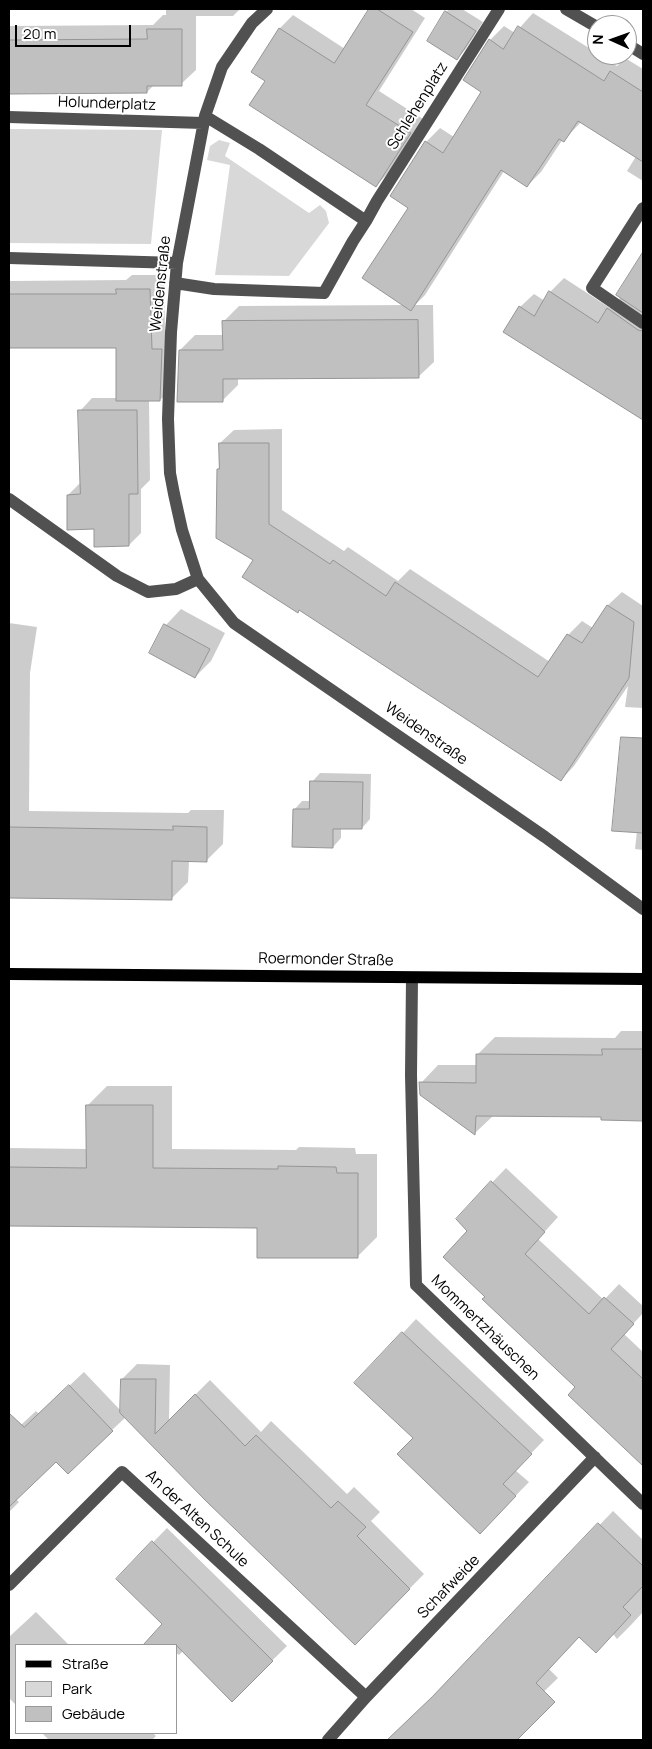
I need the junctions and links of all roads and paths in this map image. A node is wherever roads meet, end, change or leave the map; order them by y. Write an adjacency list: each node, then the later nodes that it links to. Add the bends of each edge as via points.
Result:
1 (267, 9): 6 (street, Weidenstraße, via 252,23 222,67)
2 (499, 9): 8 (street, Schlehenplatz)
3 (566, 9): 4 (street)
4 (587, 21)
5 (9, 117): 6 (street, Holunderplatz)
6 (204, 120): 8 (street, via 259,149); 10 (street, Weidenstraße)
7 (643, 208): 12 (street, via 592,288)
8 (366, 221): 11 (street, Schlehenplatz, via 324,293 214,289)
9 (9, 258): 10 (street)
10 (177, 263): 11 (street, Weidenstraße)
11 (175, 283): 14 (street, Weidenstraße, via 169,410 170,473 182,530)
12 (643, 323)
13 (9, 499): 14 (street, via 117,576 148,592 176,589)
14 (198, 579): 15 (street, Weidenstraße, via 234,623 473,787)
15 (643, 909)
16 (9, 974): 17 (main road, Roermonder Straße)
17 (412, 978): 18 (main road, Roermonder Straße); 19 (street, Mommertzhäuschen, via 416,1285)
18 (643, 979)
19 (596, 1457): 20 (street, Mommertzhäuschen); 22 (street, Schafweide)
20 (643, 1504)
21 (9, 1584): 22 (street, An der Alten Schule, via 122,1472)
22 (366, 1697): 23 (street, Schafweide)
23 (328, 1740)

